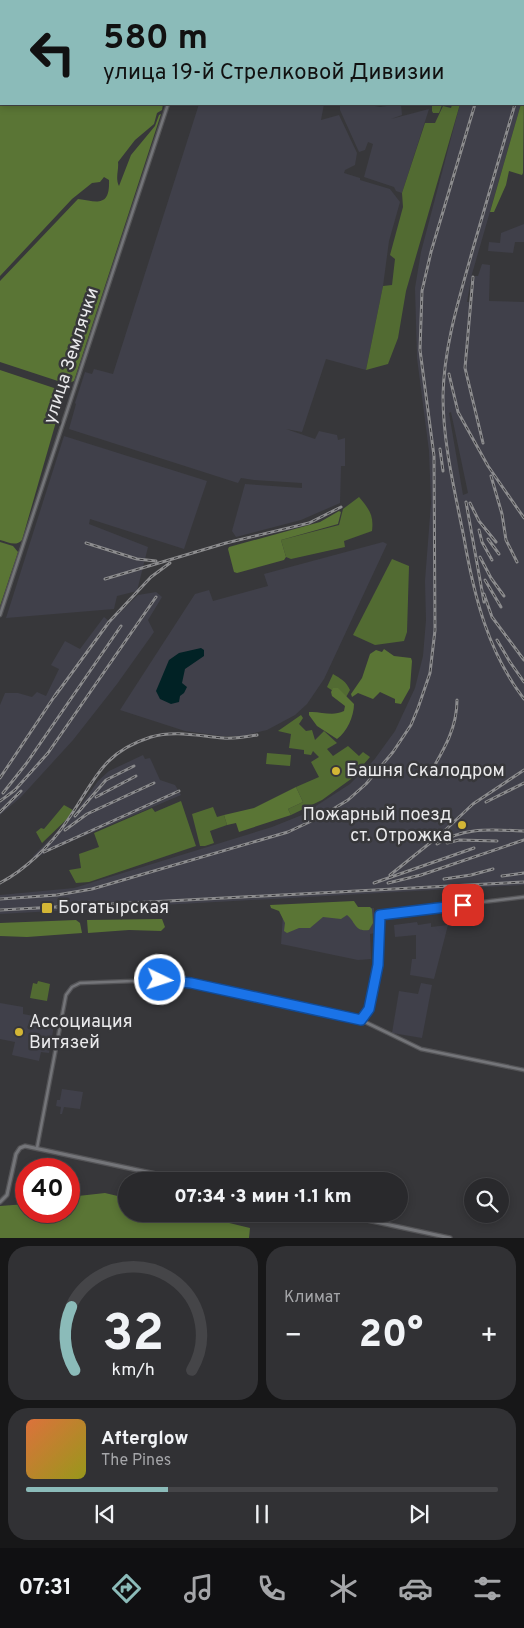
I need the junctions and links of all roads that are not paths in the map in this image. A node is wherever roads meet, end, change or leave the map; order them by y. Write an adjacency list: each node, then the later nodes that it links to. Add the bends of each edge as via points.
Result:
1 (168, 105): 2 (street, улица Землячки)
2 (0, 615)
3 (524, 898): 4 (street, via 380,915 378,965 369,1009)
4 (361, 1020): 5 (street, via 421,1049); 6 (street, via 171,980 80,983 66,993)
5 (524, 1070)
6 (37, 1148): 7 (main road); 8 (main road, via 21,1148 15,1157 7,1195)
7 (148, 1172)
8 (0, 1202)
9 (376, 1222): 10 (main road)
10 (450, 1238)

